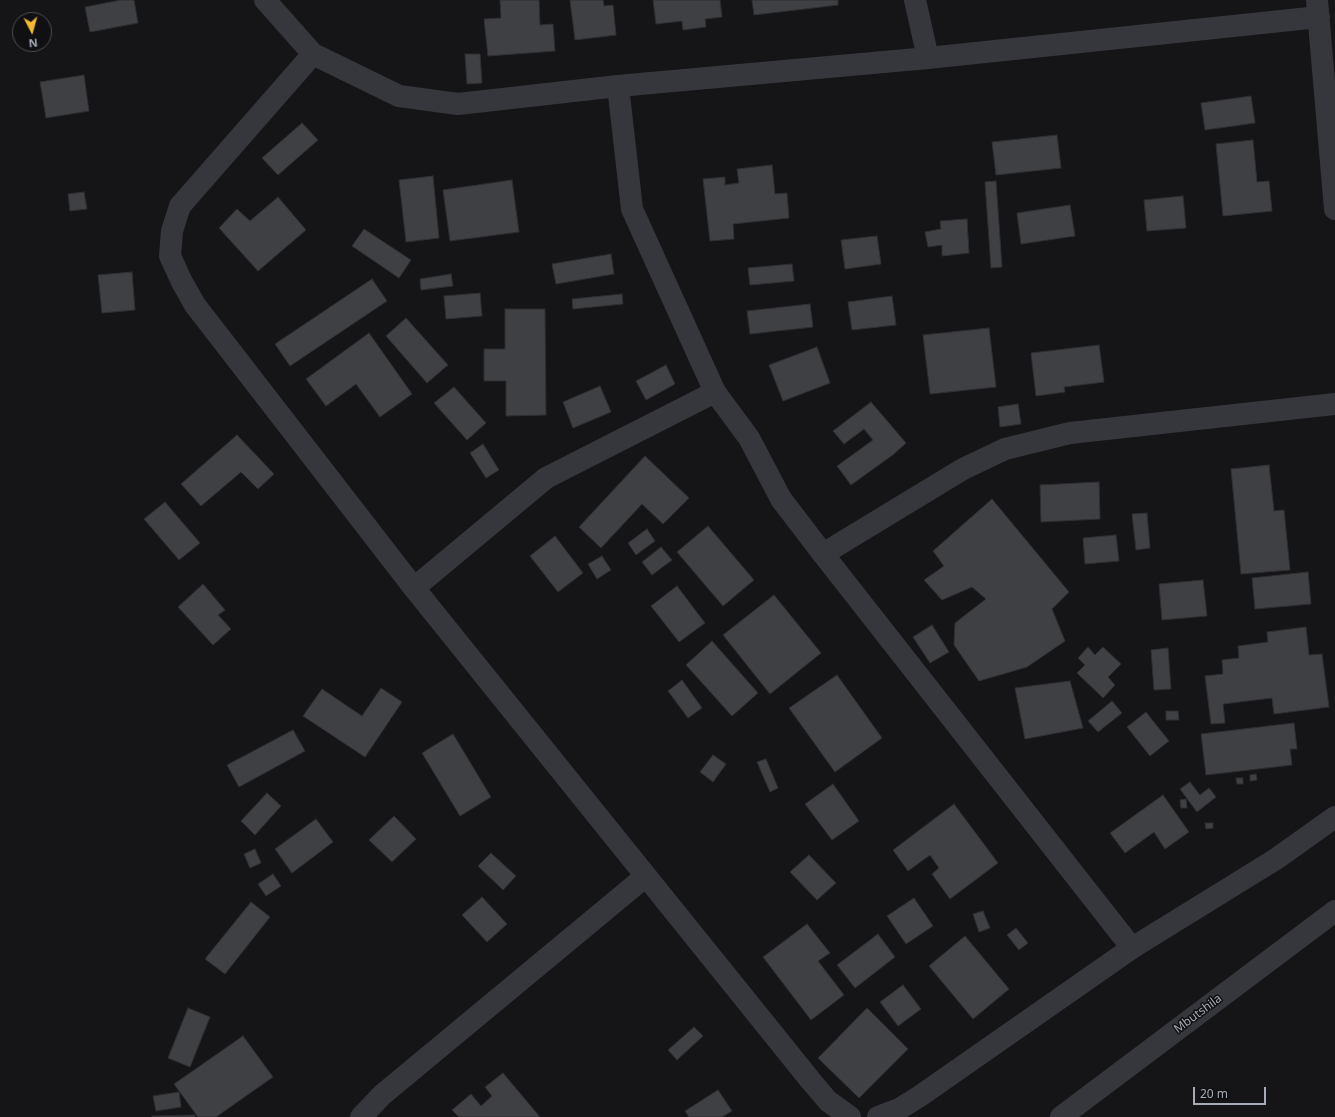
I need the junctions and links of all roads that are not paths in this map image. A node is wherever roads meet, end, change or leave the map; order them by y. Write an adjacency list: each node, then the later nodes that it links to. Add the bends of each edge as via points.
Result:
1 (265, 0): 4 (street)
2 (915, 0): 5 (street)
3 (1318, 8): 5 (street); 7 (street)
4 (313, 54): 6 (street, via 399,96 458,104); 11 (street, via 180,206 172,231 170,256 195,306)
5 (928, 58): 6 (street)
6 (618, 86): 8 (street, via 632,209)
7 (1335, 208)
8 (715, 392): 10 (street, via 749,438 781,499); 11 (street, via 546,478)
9 (1335, 404): 10 (street, via 1070,433 1005,449 963,469)
10 (823, 554): 15 (street)
11 (414, 588): 13 (street)
12 (1335, 817): 15 (street, via 1276,859)
13 (646, 876): 16 (street, via 382,1095); 17 (street, via 810,1081 828,1101)
14 (1335, 911): 19 (street, Mbutshila)
15 (1132, 948): 18 (street, via 920,1096 899,1109)
16 (361, 1117)
17 (850, 1117)
18 (878, 1117)
19 (1061, 1117)

